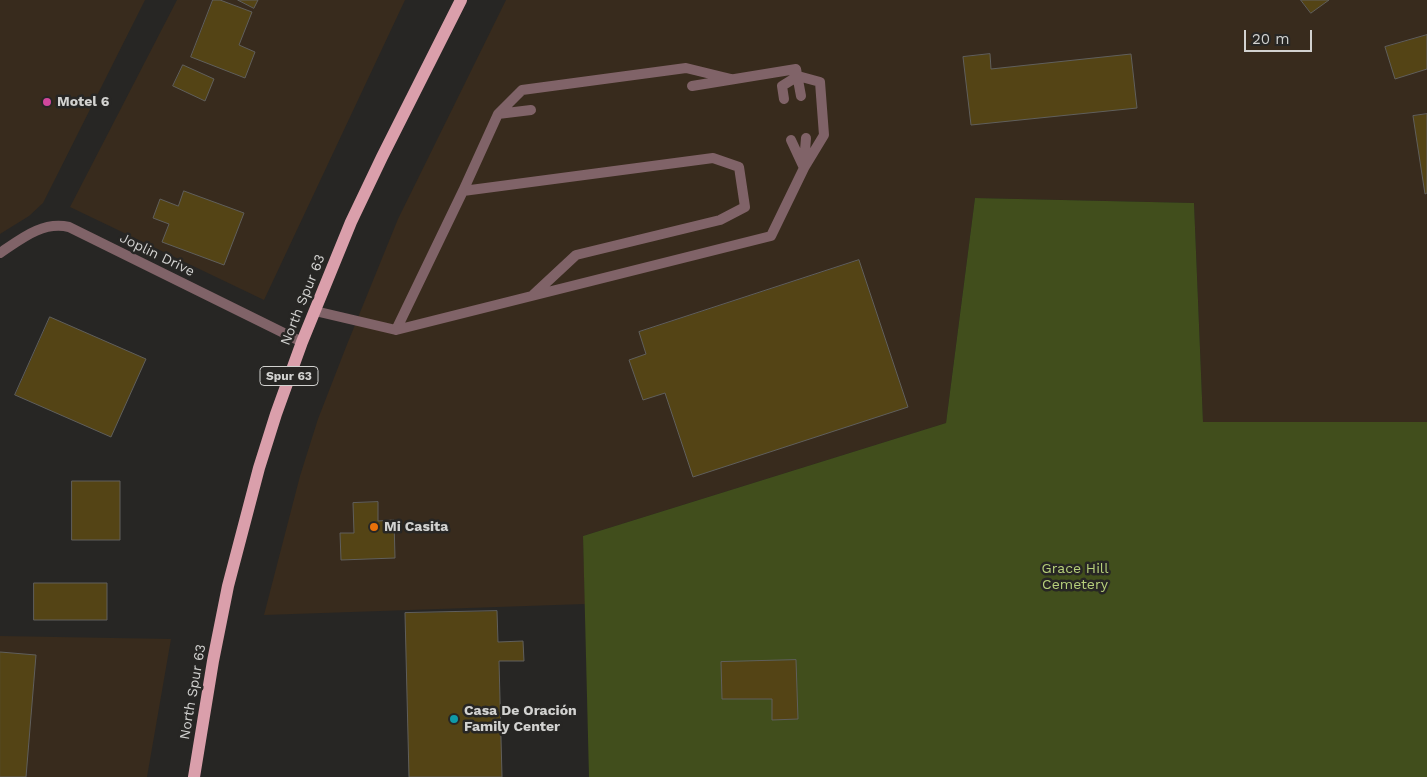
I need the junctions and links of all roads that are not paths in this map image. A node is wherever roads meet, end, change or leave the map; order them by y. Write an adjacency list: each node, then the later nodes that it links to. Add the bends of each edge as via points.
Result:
1 (460, 0): 15 (main road, North Spur 63 / Spur 63, via 366,189)
2 (798, 76): 3 (street, via 796,69); 5 (street); 6 (street, via 782,86); 11 (street, via 820,82 824,135)
3 (731, 79): 4 (street); 8 (street, via 686,68 522,90)
4 (692, 86)
5 (801, 96)
6 (784, 99)
7 (531, 110): 8 (street)
8 (498, 114): 12 (street)
9 (806, 138): 11 (street)
10 (790, 140): 11 (street)
11 (804, 168): 14 (street, via 772,236)
12 (463, 191): 14 (street, via 713,158 739,167 745,207 720,220 576,255); 16 (street)
13 (0, 253): 17 (street, Joplin Drive, via 34,230 69,227)
14 (532, 296): 16 (street)
15 (316, 311): 16 (street); 17 (main road, North Spur 63 / Spur 63)
16 (396, 330)
17 (302, 342): 18 (main road, North Spur 63 / Spur 63, via 267,442 234,560)
18 (194, 777)

